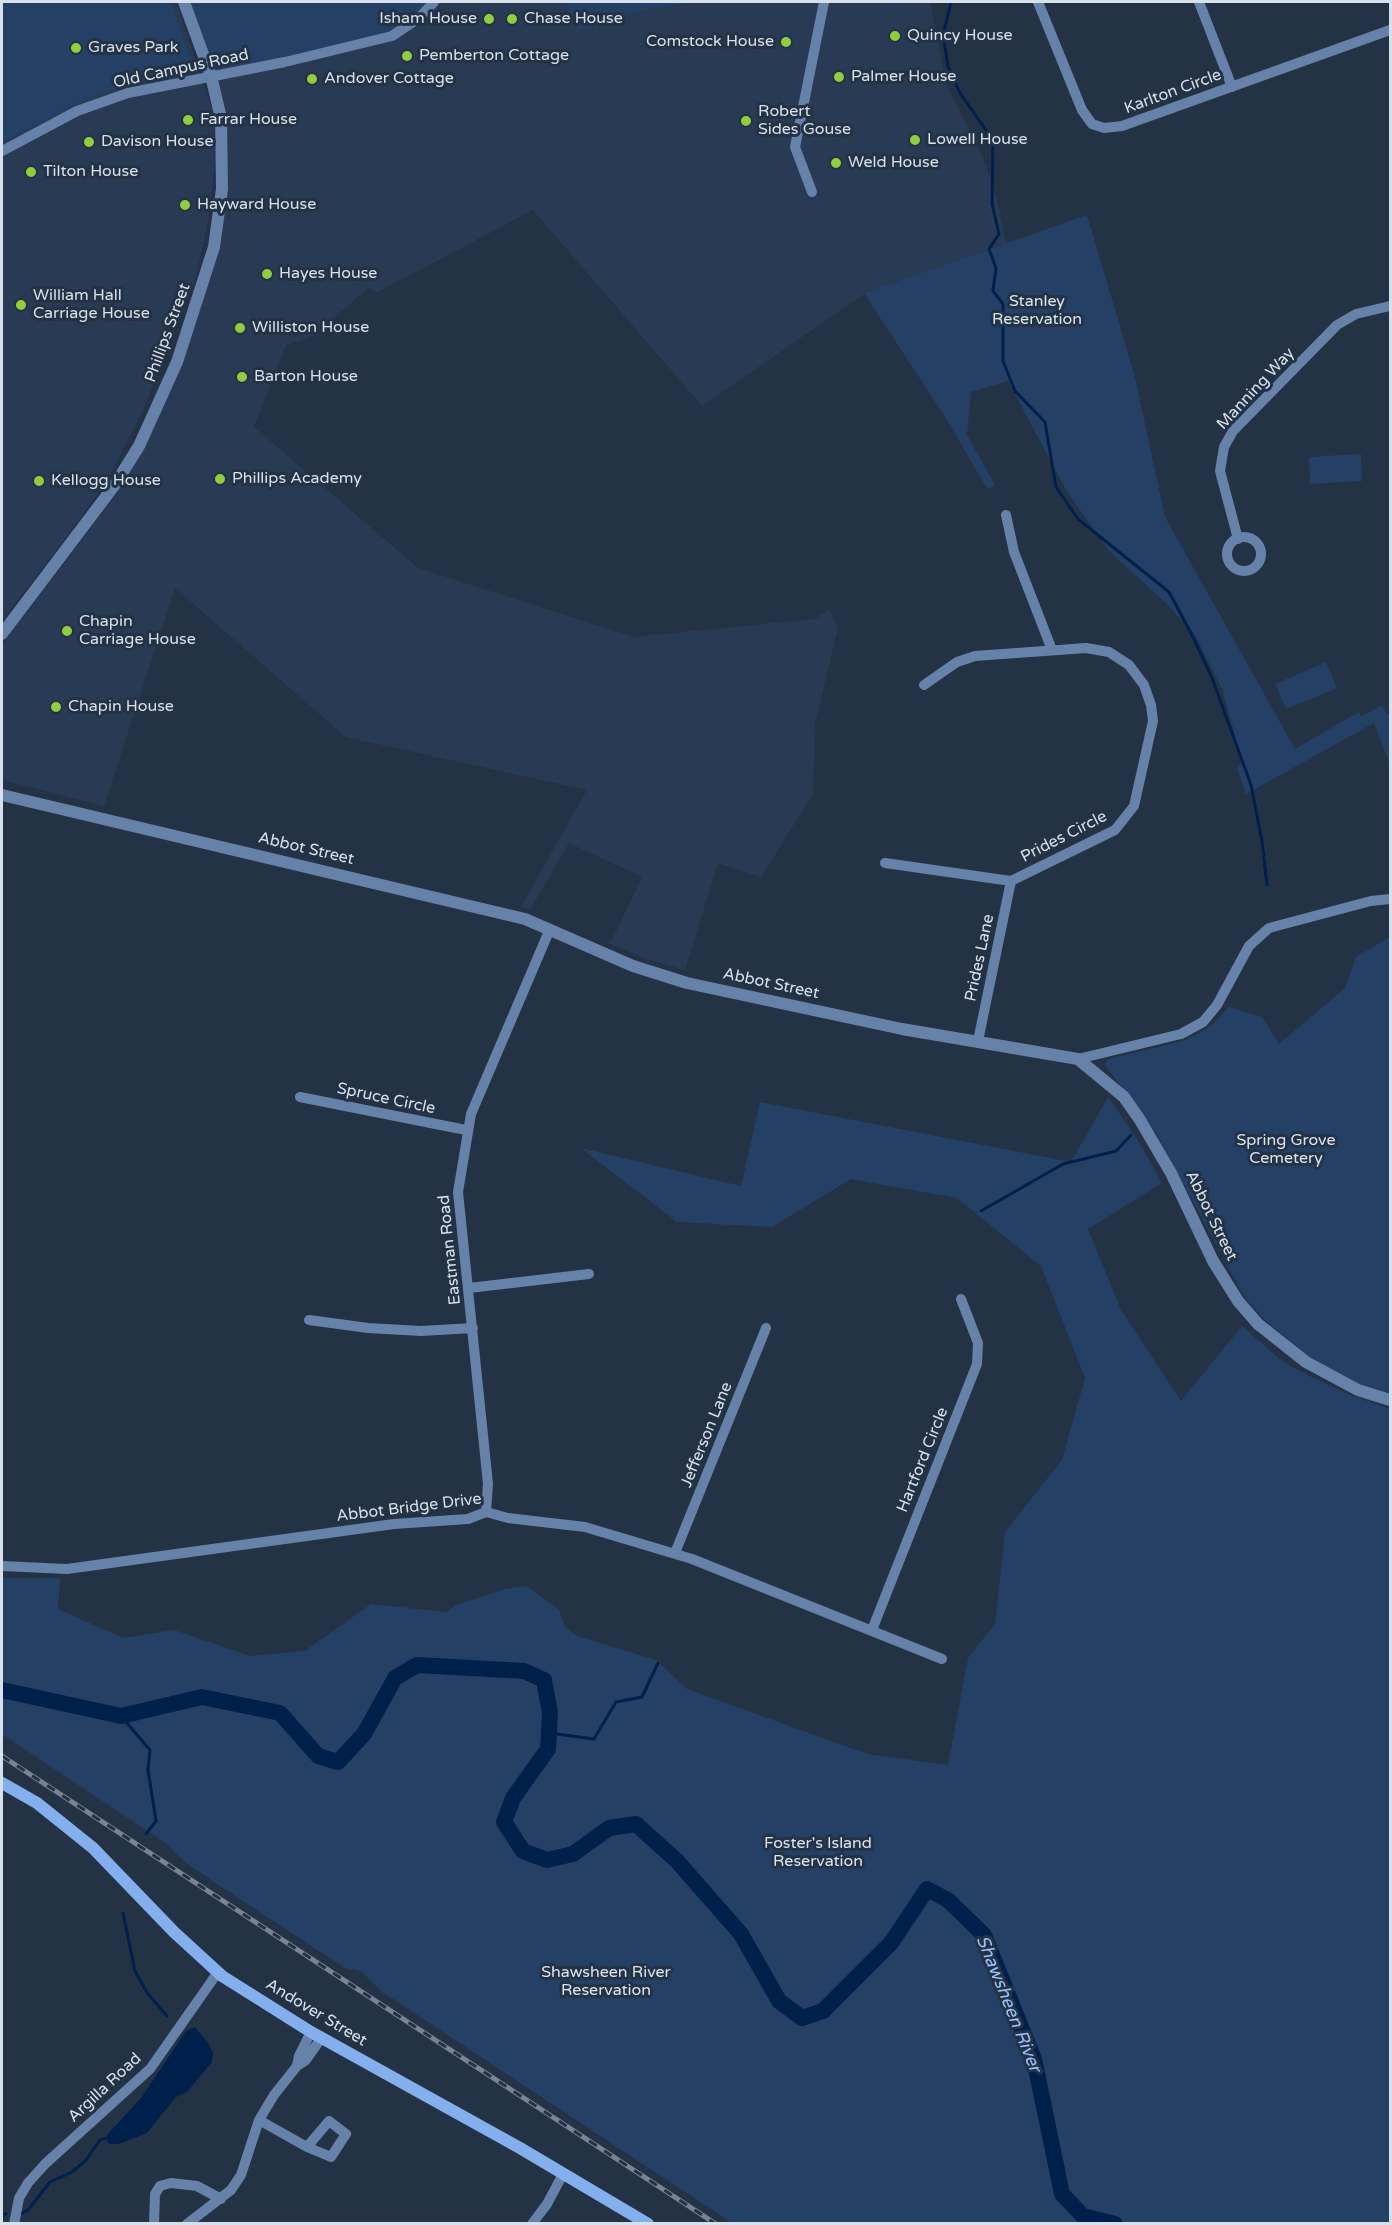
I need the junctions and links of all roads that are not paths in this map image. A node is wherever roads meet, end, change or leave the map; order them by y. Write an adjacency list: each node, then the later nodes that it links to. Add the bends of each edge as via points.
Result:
1 (184, 2): 7 (street, Phillips Street)
2 (434, 2): 7 (street, Old Campus Road, via 419,18 383,39)
3 (824, 2): 10 (street, via 795,147)
4 (1038, 2): 8 (street, Karlton Circle, via 1082,110 1098,127 1122,126)
5 (1198, 2): 8 (street)
6 (1390, 30): 8 (street, Karlton Circle)
7 (211, 76): 9 (street, Old Campus Road, via 128,93 77,111); 14 (street, Phillips Street, via 222,132 222,201 214,247 177,362 139,446 114,486)
8 (1232, 87)
9 (2, 151)
10 (812, 192)
11 (1390, 306): 13 (street, Manning Way, via 1356,314 1337,325 1233,431 1224,447 1220,471)
12 (1006, 515): 15 (street, via 1014,552)
13 (1238, 539)
14 (2, 634)
15 (1052, 650): 16 (street, Prides Circle, via 975,656); 19 (street, Prides Circle, via 1086,648 1109,652 1121,659 1144,686 1153,721 1134,806 1115,830)
16 (924, 685)
17 (2, 795): 21 (street, Abbot Street, via 436,897)
18 (885, 863): 19 (street, Prides Circle)
19 (1011, 881): 22 (street, Prides Lane)
20 (1390, 900): 23 (street, via 1371,901 1269,928 1249,946 1218,1005 1203,1022 1181,1034)
21 (550, 928): 22 (street, Abbot Street, via 615,959 687,983); 25 (street, Eastman Road)
22 (978, 1041): 23 (street, Abbot Street)
23 (1078, 1059): 32 (street, Abbot Street, via 1124,1097 1140,1120 1172,1173 1213,1261 1258,1324 1306,1362 1358,1390)
24 (300, 1096): 25 (street, Spruce Circle)
25 (466, 1130): 27 (street, Eastman Road, via 458,1191)
26 (590, 1274): 27 (street)
27 (469, 1288): 30 (street, Eastman Road)
28 (960, 1299): 36 (street, Hartford Circle, via 978,1342 977,1364)
29 (309, 1320): 30 (street, via 422,1331)
30 (473, 1328): 33 (street, Eastman Road, via 488,1484)
31 (766, 1328): 34 (street, Jefferson Lane)
32 (1390, 1400)
33 (486, 1512): 34 (street, Abbot Bridge Drive, via 585,1527); 35 (street, Abbot Bridge Drive, via 468,1519 394,1524 67,1569)
34 (675, 1553): 36 (street, Abbot Bridge Drive)
35 (2, 1566)
36 (872, 1630): 37 (street, Abbot Bridge Drive)
37 (942, 1659)
38 (2, 1783): 39 (main road, Andover Street, via 37,1803 93,1848)
39 (218, 1972): 40 (main road, Andover Street); 45 (street, Argilla Road, via 150,2069 28,2183 19,2198)
40 (316, 2034): 41 (street, via 306,2060 297,2066); 43 (main road, Andover Street)
41 (259, 2120): 42 (street); 44 (street, via 241,2175)
42 (307, 2147)
43 (563, 2174): 48 (street); 49 (main road, Andover Street)
44 (221, 2199): 46 (street, via 197,2186 160,2186 155,2194); 47 (street)
45 (14, 2223)
46 (154, 2223)
47 (187, 2223)
48 (532, 2223)
49 (648, 2223)

